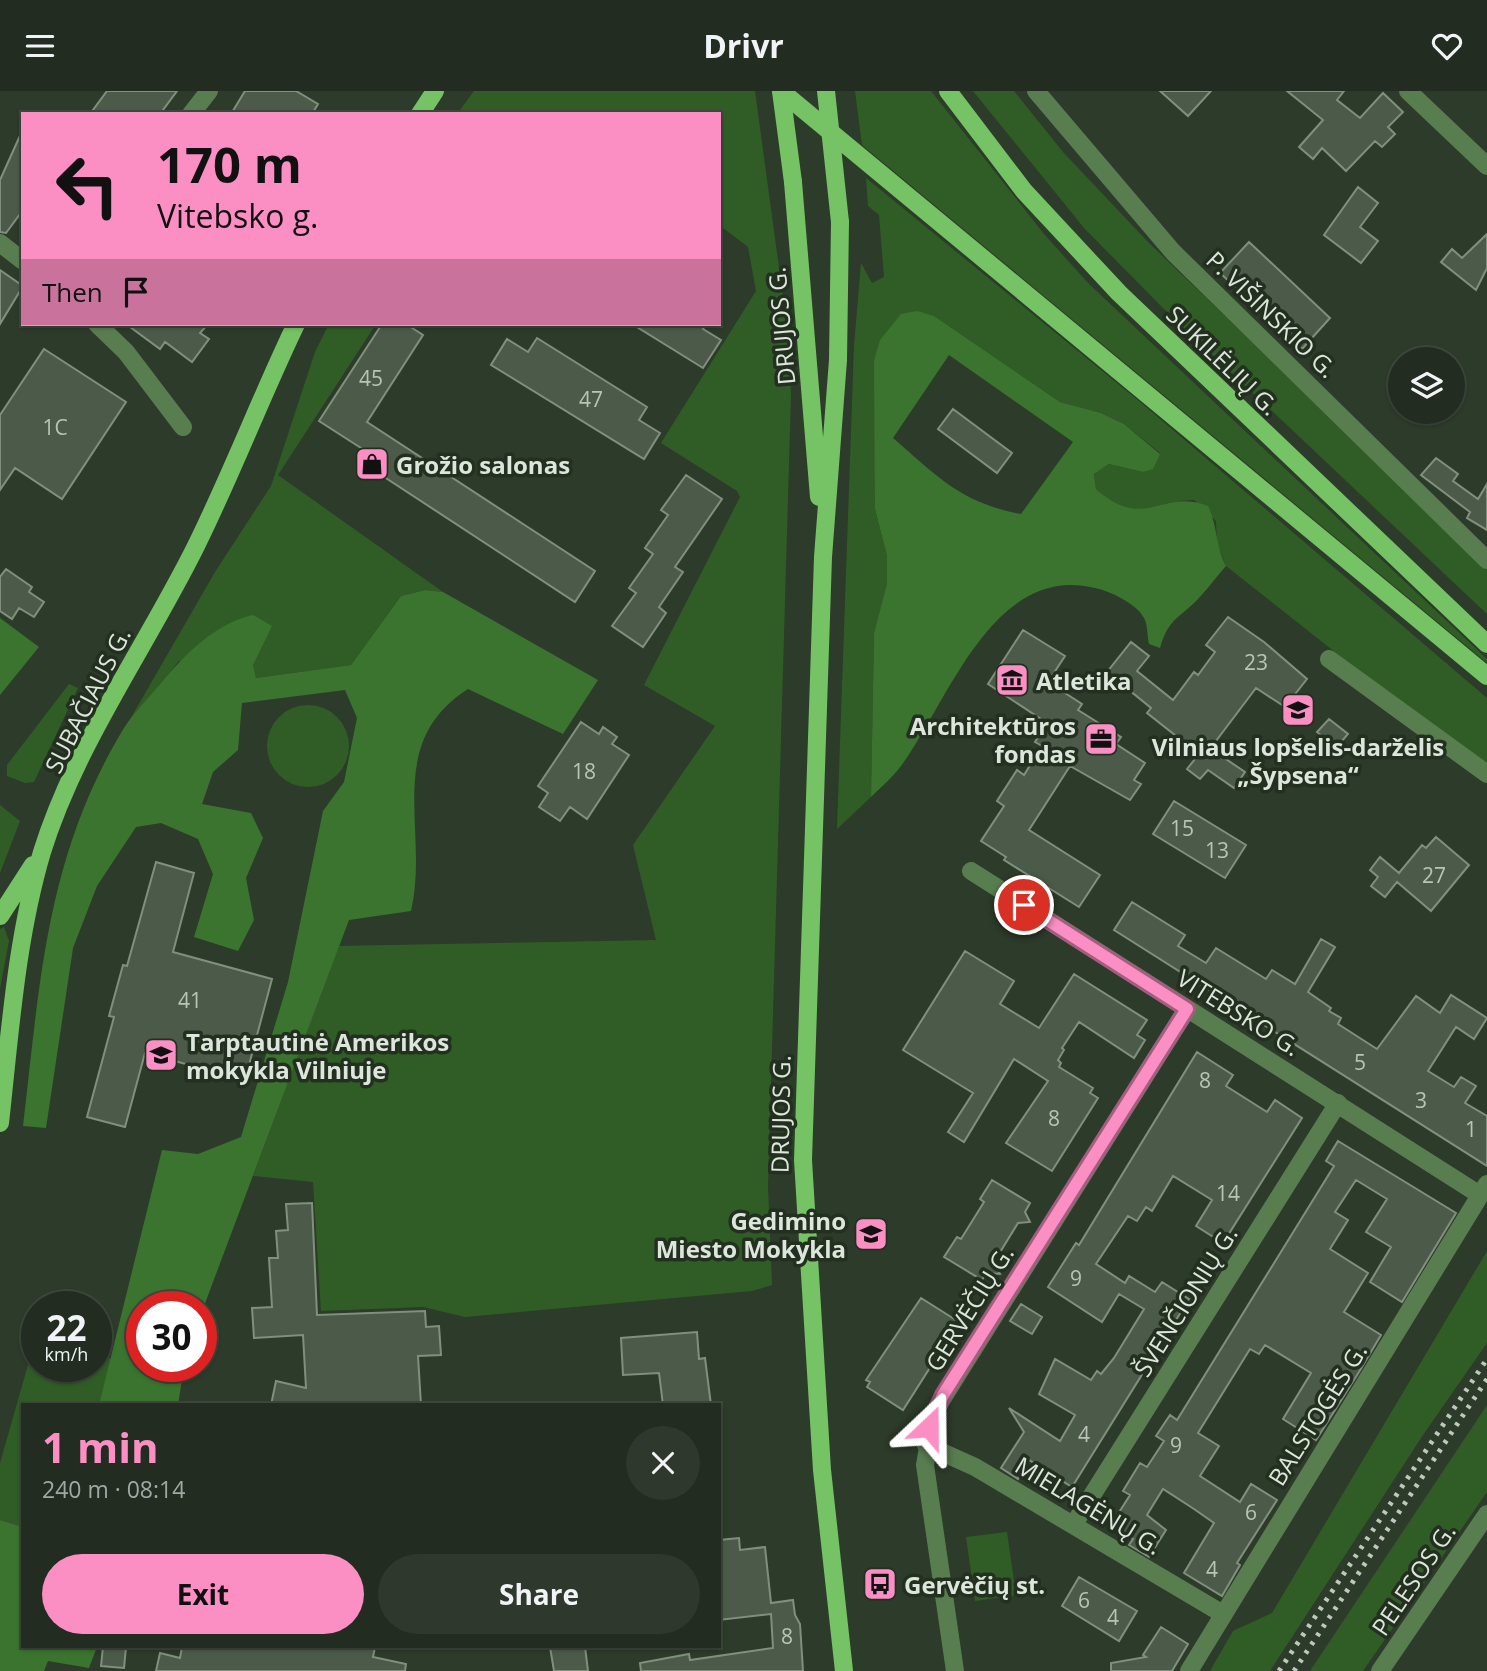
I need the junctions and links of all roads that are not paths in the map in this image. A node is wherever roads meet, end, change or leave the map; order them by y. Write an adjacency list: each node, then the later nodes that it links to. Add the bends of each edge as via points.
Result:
1 (209, 91): 8 (street)
2 (435, 91): 9 (main road)
3 (781, 91): 16 (main road, DRUJOS G., bridge, via 793,183); 20 (main road)
4 (826, 91): 16 (main road, DRUJOS G., bridge, via 840,222 838,360)
5 (948, 91): 18 (main road, SUKILĖLIŲ G., via 1024,191 1119,293)
6 (1036, 91): 17 (street, P. VIŠINSKIO G., via 1173,252)
7 (1408, 91): 10 (street)
8 (193, 112)
9 (421, 112)
10 (1487, 166)
11 (0, 243): 12 (street)
12 (21, 259)
13 (99, 326): 15 (street, via 126,352)
14 (295, 326): 22 (main road, SUBAČIAUS G., via 197,545 102,719)
15 (183, 427)
16 (823, 557): 34 (main road, DRUJOS G., via 803,1160 822,1470)
17 (1487, 559)
18 (1487, 644)
19 (1329, 659): 21 (street)
20 (1487, 676)
21 (1487, 774)
22 (43, 850): 24 (main road); 25 (main road, SUBAČIAUS G.)
23 (971, 871): 26 (street, VITEBSKO G.)
24 (0, 916)
25 (6, 1009): 28 (main road, SUBAČIAUS G.)
26 (1187, 1009): 27 (street, VITEBSKO G.); 30 (street, GERVĖČIŲ G., via 943,1395)
27 (1338, 1103): 29 (street, VITEBSKO G.); 32 (street, ŠVENČIONIŲ G.)
28 (0, 1123)
29 (1483, 1189): 33 (street, BALSTOGĖS G.)
30 (926, 1445): 32 (street, MIELAGĖNŲ G., via 952,1454); 35 (street, GERVĖČIŲ G., via 926,1484)
31 (1487, 1514): 37 (street, PELESOS G.)
32 (1074, 1524): 33 (street, MIELAGĖNŲ G.)
33 (1223, 1614): 36 (street, BALSTOGĖS G.)
34 (844, 1671)
35 (955, 1671)
36 (1189, 1671)
37 (1380, 1671)

